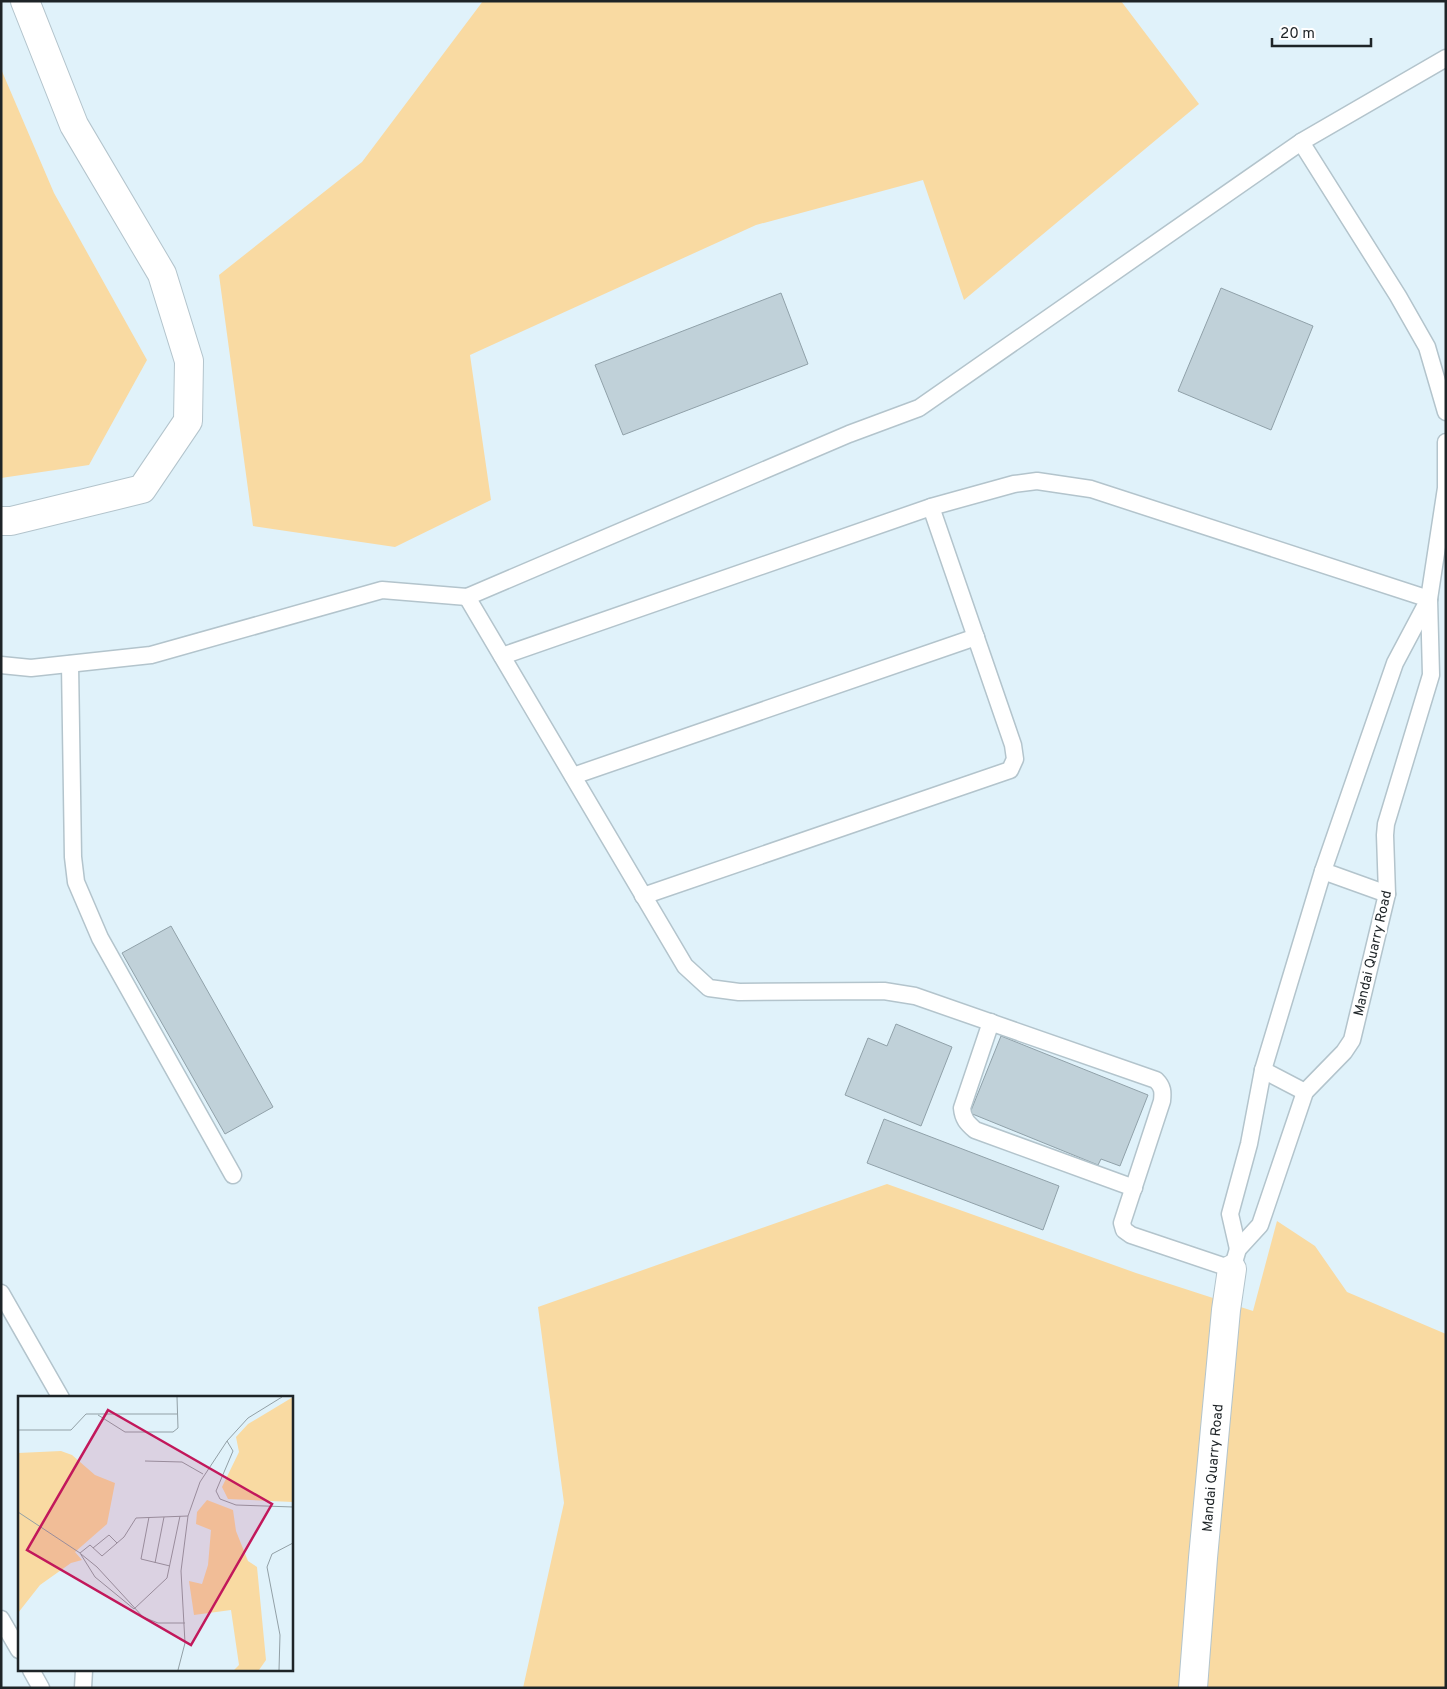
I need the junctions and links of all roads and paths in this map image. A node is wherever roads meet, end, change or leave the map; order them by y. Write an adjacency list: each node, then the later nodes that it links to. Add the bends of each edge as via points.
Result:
1 (25, 1): 7 (street, via 74,125 162,274 189,361 188,421 142,488)
2 (1446, 58): 3 (lane)
3 (1301, 142): 4 (lane, via 1427,347); 8 (lane, via 919,408 849,434)
4 (1446, 412)
5 (1446, 442): 9 (lane, via 1446,488)
6 (931, 507): 9 (lane, via 1014,484 1037,481 1091,489); 10 (lane); 11 (lane)
7 (1, 521)
8 (467, 597): 11 (lane); 12 (lane, via 382,590 151,655)
9 (1428, 599): 15 (lane, Mandai Quarry Road, via 1395,663); 16 (lane, Mandai Quarry Road, via 1431,675 1386,824)
10 (976, 636): 14 (lane); 17 (lane, via 1013,745 1015,759 1010,770)
11 (502, 656): 14 (lane)
12 (70, 664): 13 (lane, via 31,668); 21 (lane, via 76,882 100,938)
13 (1, 665)
14 (573, 776): 17 (lane)
15 (1323, 871): 16 (lane); 19 (lane, Mandai Quarry Road)
16 (1387, 894): 20 (lane, Mandai Quarry Road, via 1352,1040)
17 (643, 896): 18 (lane, via 685,966 709,988 739,992 896,992)
18 (991, 1022): 22 (lane, via 962,1108 967,1123 975,1130); 22 (lane, via 1156,1080 1161,1085 1162,1101)
19 (1263, 1070): 20 (lane); 23 (lane, Mandai Quarry Road, via 1249,1144 1230,1214)
20 (1305, 1092): 23 (lane, Mandai Quarry Road, via 1260,1225)
21 (233, 1175)
22 (1134, 1188): 23 (lane, via 1122,1223 1124,1230 1131,1235)
23 (1235, 1259): 32 (street, Mandai Quarry Road, via 1225,1320)
24 (1, 1293): 25 (lane)
25 (60, 1396)
26 (1, 1619): 27 (lane)
27 (18, 1648)
28 (31, 1672): 30 (lane)
29 (84, 1672): 31 (lane)
30 (41, 1688)
31 (83, 1688)
32 (1193, 1688)

